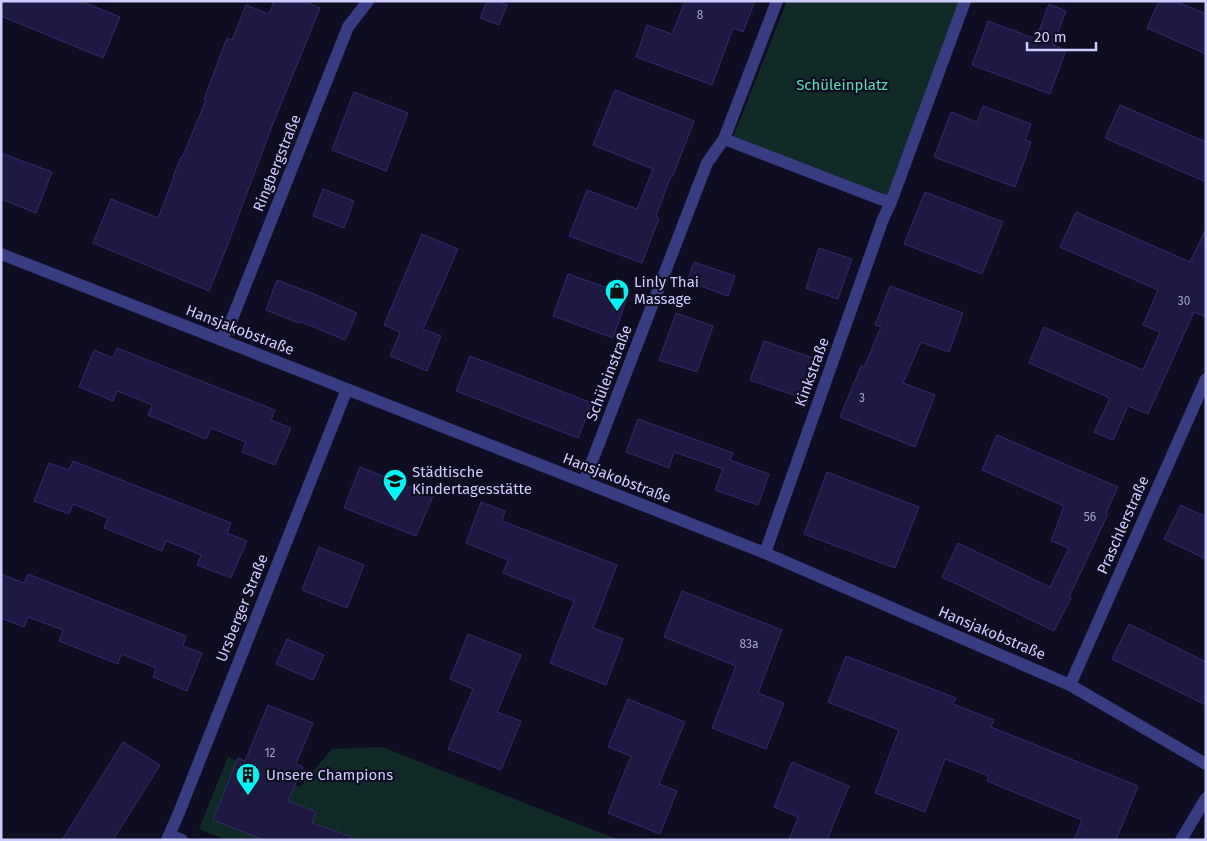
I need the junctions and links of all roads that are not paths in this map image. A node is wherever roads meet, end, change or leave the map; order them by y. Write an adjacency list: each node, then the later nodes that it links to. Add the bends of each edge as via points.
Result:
1 (368, 1): 7 (street, Ringbergstraße, via 348,27)
2 (777, 1): 4 (street)
3 (966, 1): 5 (street)
4 (724, 139): 5 (street); 10 (street, Schüleinstraße, via 707,163)
5 (891, 202): 11 (street, Kinkstraße)
6 (1, 254): 7 (street, Hansjakobstraße)
7 (221, 340): 9 (street, Hansjakobstraße)
8 (1206, 379): 12 (street, Praschlerstraße)
9 (347, 389): 10 (street, Hansjakobstraße); 15 (street, Ursberger Straße)
10 (584, 482): 11 (street, Hansjakobstraße)
11 (765, 553): 12 (street, Hansjakobstraße)
12 (1070, 685): 13 (street, Hansjakobstraße)
13 (1206, 764)
14 (1206, 798): 16 (street)
15 (173, 838)
16 (1181, 840)

